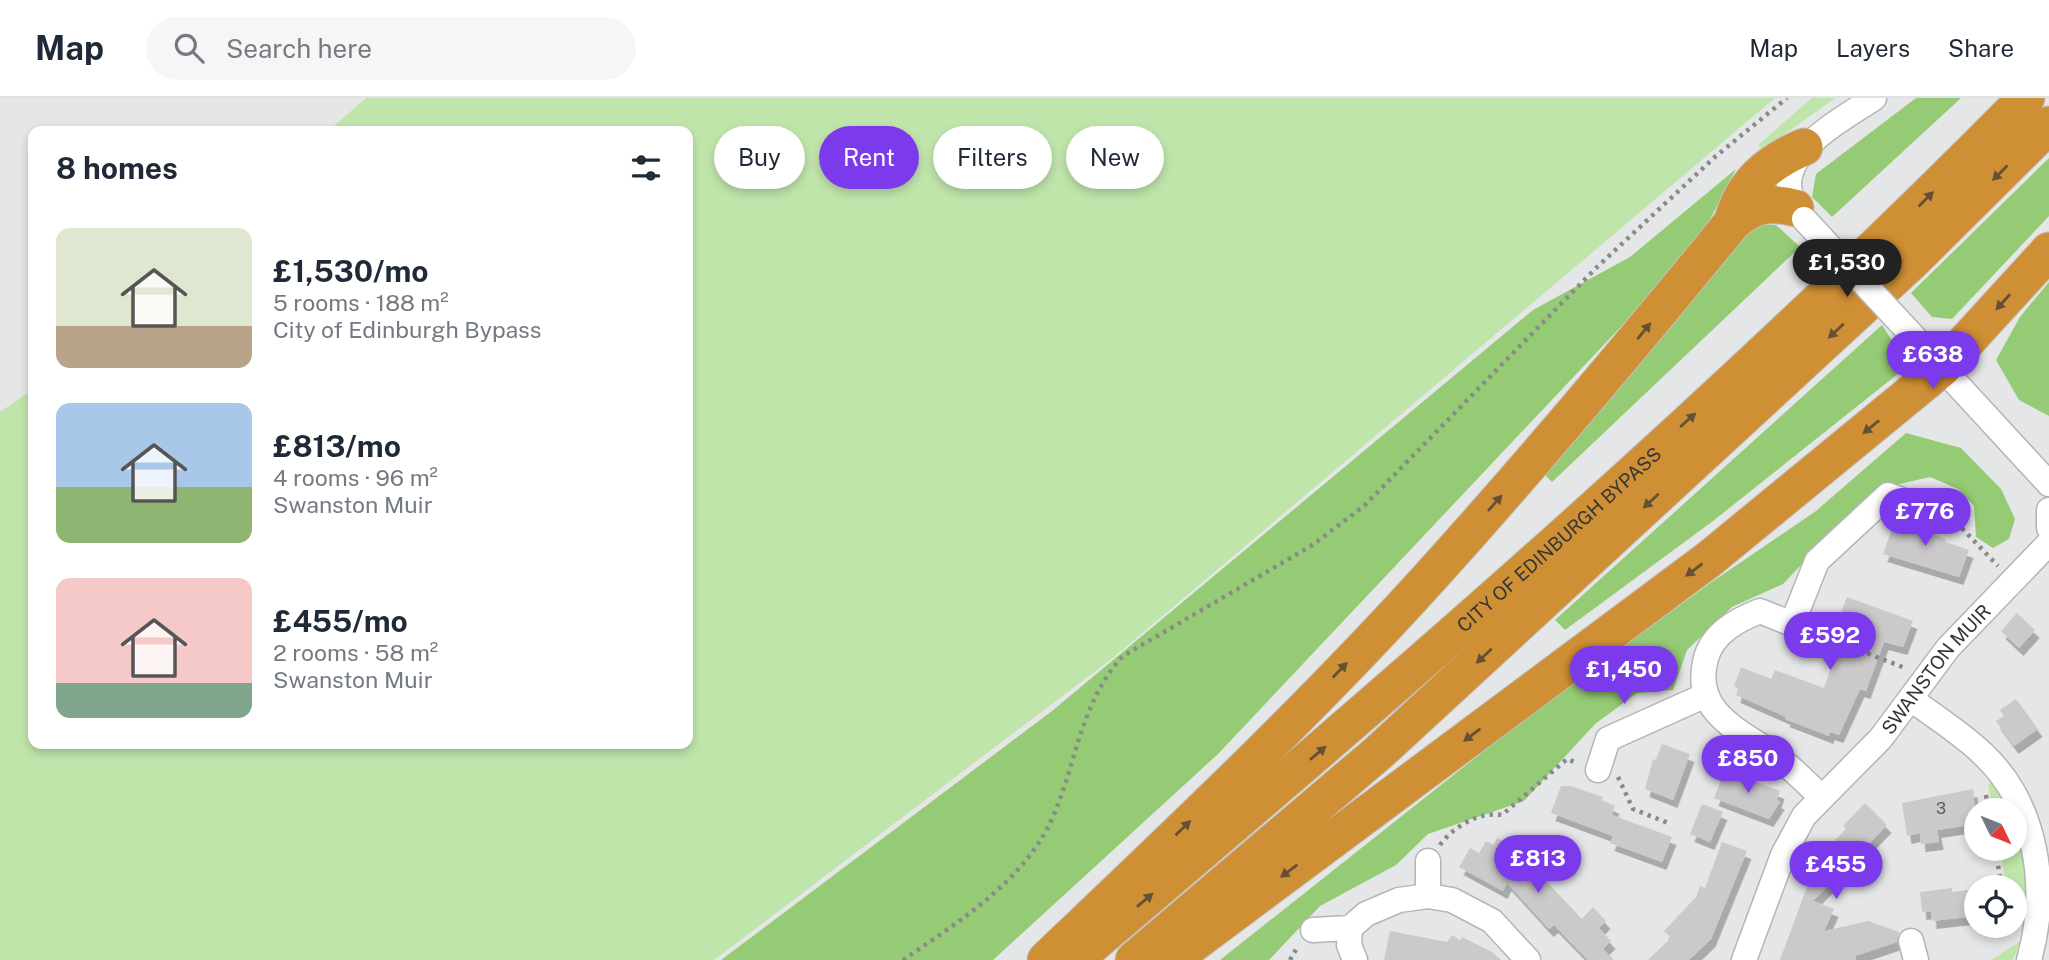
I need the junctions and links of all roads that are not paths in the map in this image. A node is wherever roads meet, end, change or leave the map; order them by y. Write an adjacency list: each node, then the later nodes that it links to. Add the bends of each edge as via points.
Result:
1 (1874, 98): 4 (street)
2 (2026, 98): 24 (highway, CITY OF EDINBURGH BYPASS, one-way to 2, via 1370,709 1884,242)
3 (2049, 125): 25 (highway, CITY OF EDINBURGH BYPASS, one-way to 25, via 1910,263 1377,754)
4 (1804, 146): 5 (street, via 1790,180); 6 (highway, via 1753,180 1738,201)
5 (1799, 213): 6 (highway, via 1778,203 1763,204); 8 (street, bridge)
6 (1732, 223): 23 (highway, one-way to 6, via 1259,754 1429,578 1607,376)
7 (2049, 251): 8 (highway, one-way to 8)
8 (1933, 359): 9 (street); 26 (highway, one-way to 26, via 1708,560)
9 (2049, 484)
10 (2049, 510): 12 (street)
11 (1936, 513): 14 (street, via 1888,495 1817,561 1792,624 1760,611 1739,619 1718,636 1704,662)
12 (2049, 528)
13 (2049, 543): 15 (street, SWANSTON MUIR, via 1948,648)
14 (1706, 695): 16 (street, via 1608,739); 17 (street, via 1735,732 1768,751)
15 (1911, 699): 17 (street, SWANSTON MUIR, via 1861,760); 19 (street, via 1970,742 2005,778)
16 (1598, 770)
17 (1821, 797): 29 (street, SWANSTON MUIR, via 1783,855)
18 (1428, 861): 20 (street)
19 (2045, 865): 30 (street)
20 (1428, 896): 21 (street, via 1377,909); 28 (street, via 1471,908 1492,921)
21 (1350, 929): 22 (street); 27 (street, via 1349,945)
22 (1313, 930)
23 (1046, 960)
24 (1074, 960)
25 (1134, 960)
26 (1171, 960)
27 (1355, 960)
28 (1528, 960)
29 (1744, 960)
30 (2029, 960)

